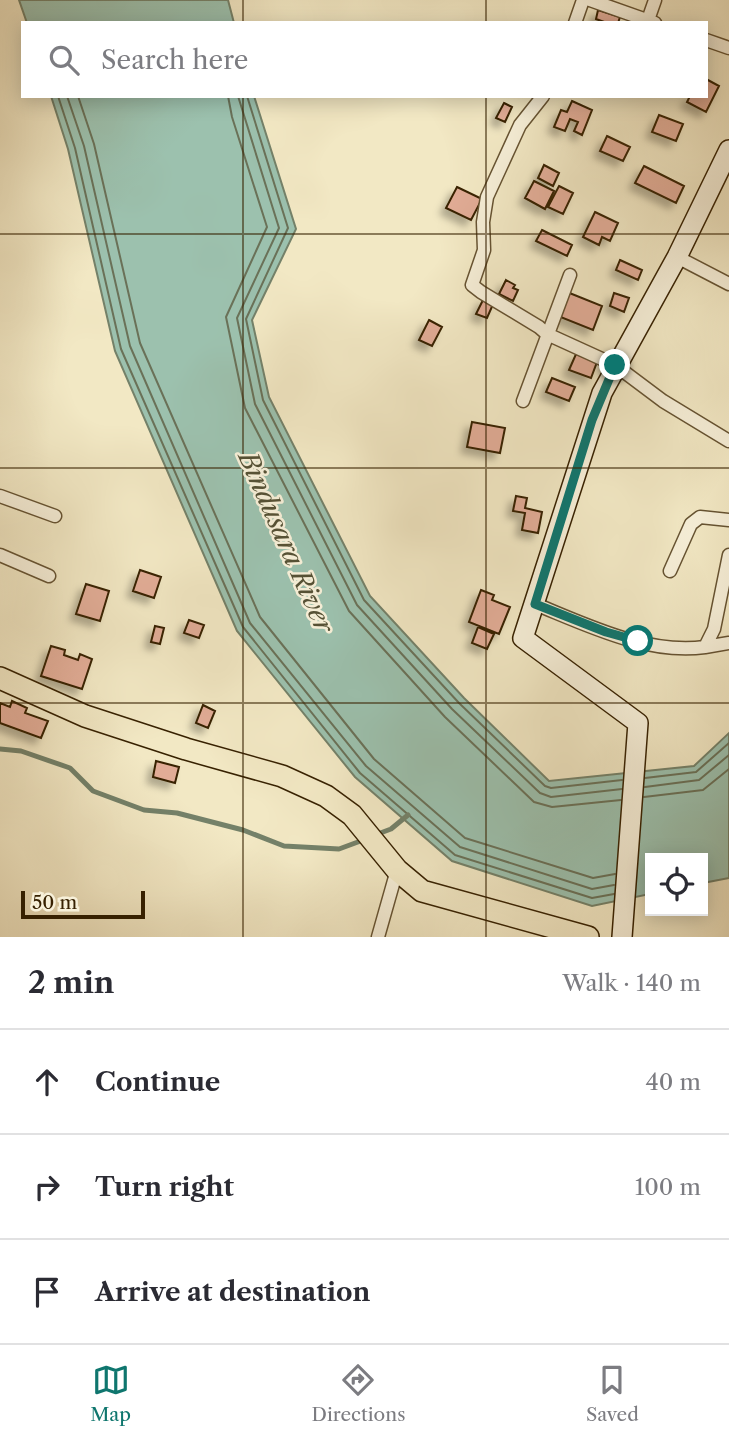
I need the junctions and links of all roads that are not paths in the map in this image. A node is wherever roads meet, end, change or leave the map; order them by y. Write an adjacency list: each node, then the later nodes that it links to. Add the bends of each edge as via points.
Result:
1 (583, 0): 4 (street)
2 (590, 0): 5 (street)
3 (655, 0): 6 (street)
4 (576, 21)
5 (649, 21)
6 (652, 21)
7 (708, 41): 8 (street)
8 (729, 48)
9 (541, 98): 14 (street, via 520,125 487,197 484,250 472,285)
10 (729, 150): 11 (street)
11 (677, 257): 13 (street); 15 (street)
12 (570, 275): 14 (street)
13 (729, 284)
14 (547, 334): 15 (street); 16 (street)
15 (615, 365): 17 (street, via 663,401); 25 (street, via 592,420)
16 (523, 401)
17 (729, 440)
18 (0, 496): 19 (street)
19 (55, 516)
20 (729, 520): 23 (street, via 700,517 691,524)
21 (0, 555): 24 (street)
22 (729, 555): 27 (street, via 714,629)
23 (670, 571)
24 (48, 576)
25 (535, 604): 27 (street, via 638,641 688,649); 32 (street, via 523,638 638,723)
26 (729, 643): 27 (street)
27 (705, 647)
28 (0, 678): 29 (main road, via 85,716 282,776 326,796 352,815)
29 (391, 861): 30 (street); 31 (main road, via 422,891)
30 (378, 937)
31 (588, 937)
32 (622, 937)

